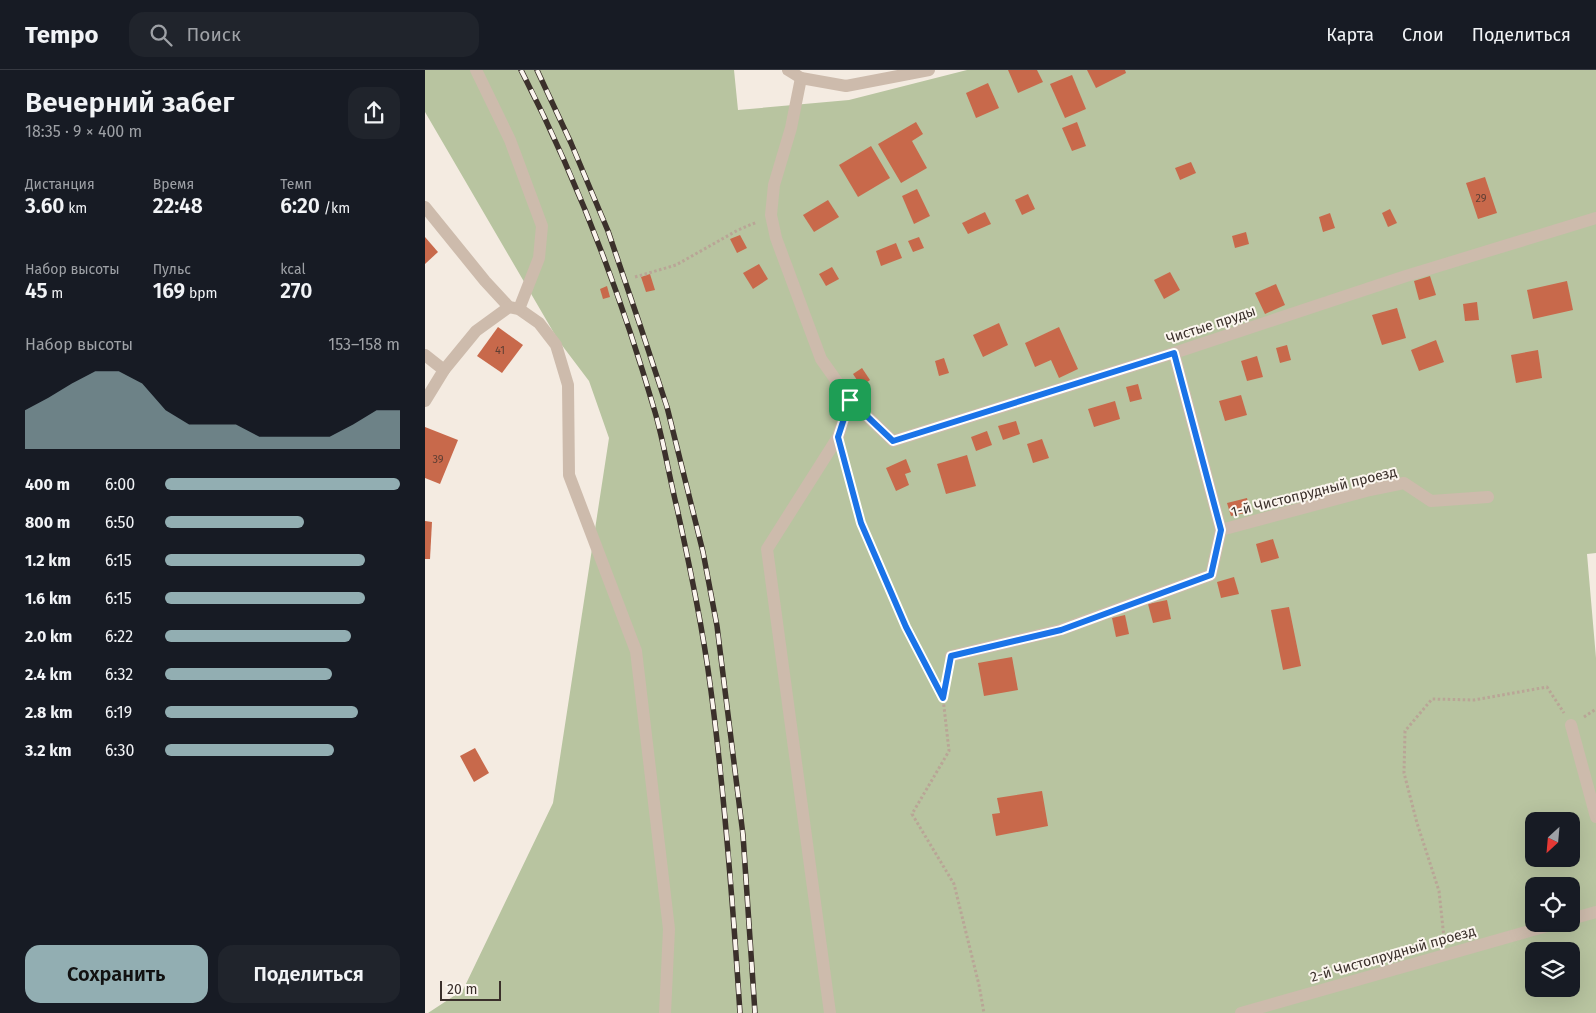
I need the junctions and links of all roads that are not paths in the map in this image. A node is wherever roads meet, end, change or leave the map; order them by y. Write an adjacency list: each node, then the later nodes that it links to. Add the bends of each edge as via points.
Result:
1 (476, 70): 8 (street, via 510,140 541,226 539,258)
2 (788, 70): 5 (street)
3 (929, 70): 4 (street)
4 (914, 71): 5 (street, via 846,86)
5 (801, 78): 12 (street, via 791,128 773,185 771,215 776,238 821,359)
6 (425, 207): 8 (street, via 485,281)
7 (1596, 218): 9 (street, Чистые пруды, via 1406,276)
8 (514, 308): 11 (street, via 476,331); 22 (street, via 539,323 556,345 567,384 569,475 636,651 669,930)
9 (1174, 353): 12 (street, Чистые пруды, via 893,441); 15 (street)
10 (425, 354): 11 (street)
11 (445, 370): 13 (street)
12 (850, 400): 23 (street, via 838,437 767,550)
13 (425, 401)
14 (1488, 498): 15 (street, 1-й Чистопрудный проезд, via 1431,501 1405,483)
15 (1221, 530): 16 (street, 1-й Чистопрудный проезд, via 1211,575 1061,630)
16 (951, 656)
17 (1571, 725): 18 (street)
18 (1596, 817)
19 (1596, 912): 20 (street)
20 (1580, 916)
21 (1525, 932): 24 (street, 2-й Чистопрудный проезд)
22 (665, 1013)
23 (830, 1013)
24 (1241, 1013)

